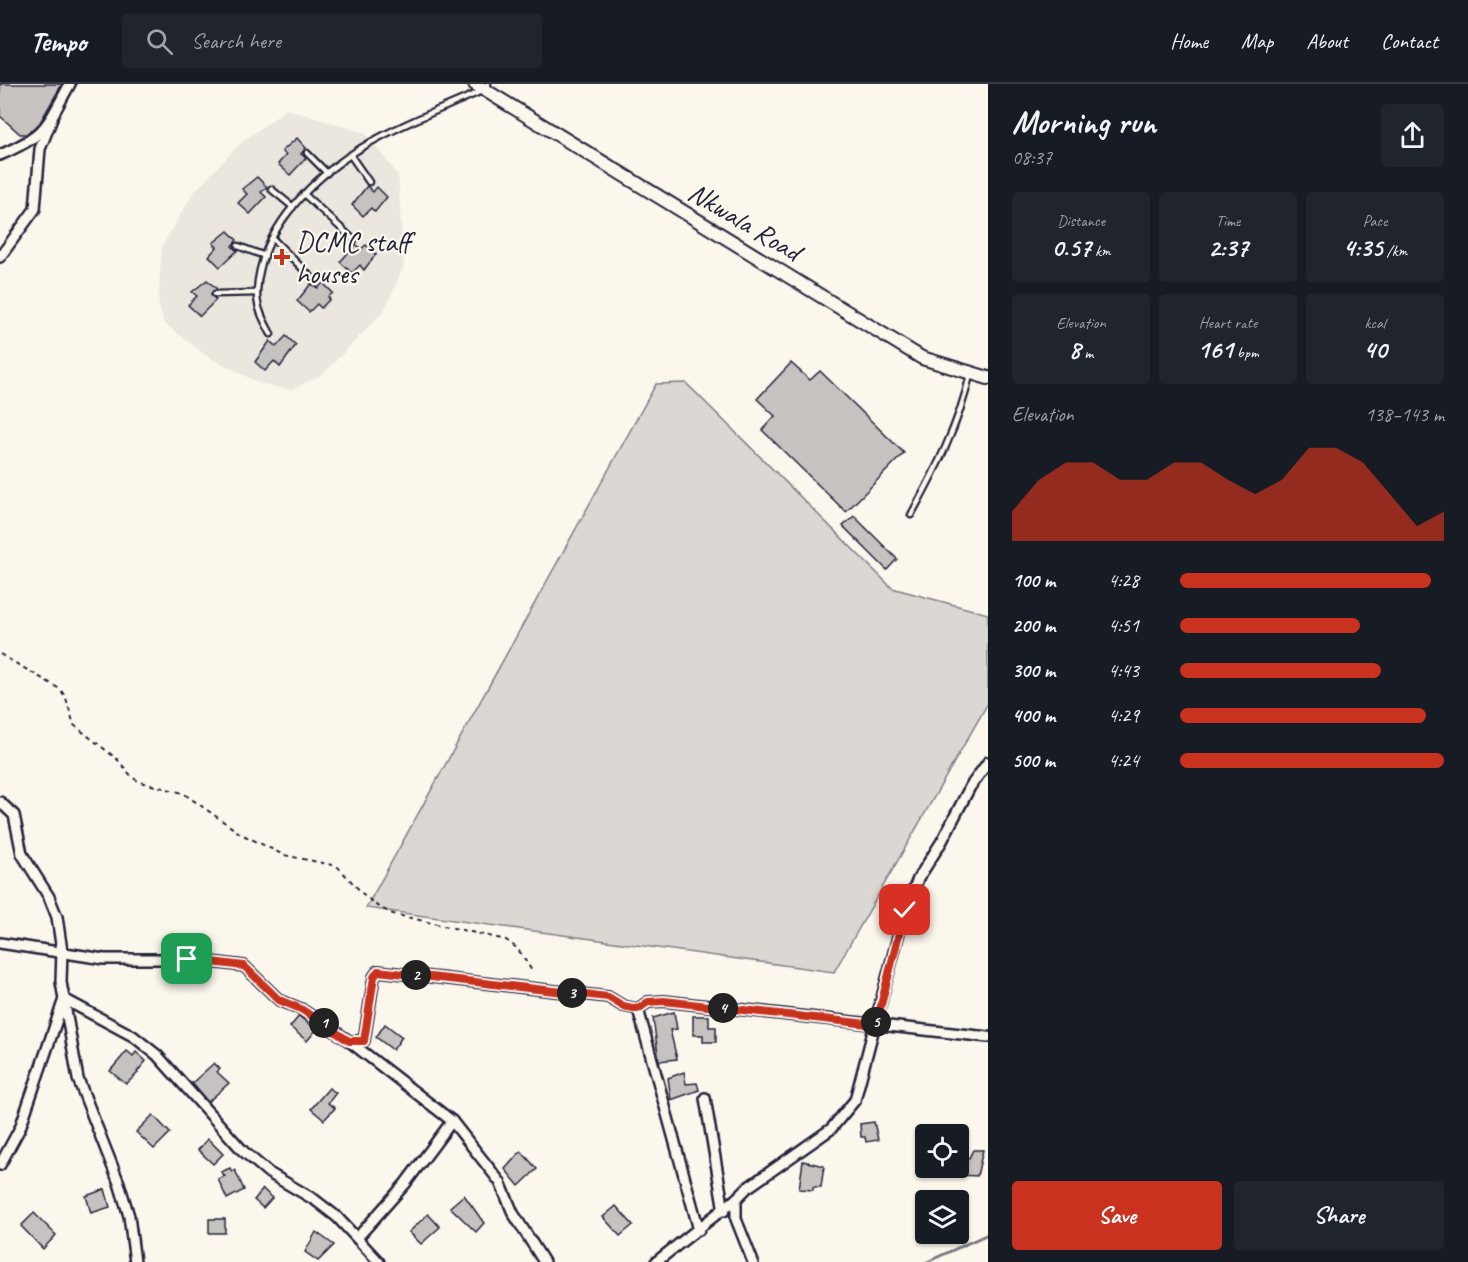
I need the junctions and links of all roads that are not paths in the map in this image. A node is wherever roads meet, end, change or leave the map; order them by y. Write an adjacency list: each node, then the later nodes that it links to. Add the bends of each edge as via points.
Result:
1 (70, 84): 3 (street)
2 (482, 86): 6 (lane, via 383,135); 21 (street, Nkwala Road, via 922,358)
3 (52, 119): 5 (street, via 30,141); 16 (street, via 40,149 35,209)
4 (307, 153): 7 (lane)
5 (0, 155)
6 (351, 156): 7 (lane); 8 (lane)
7 (327, 173): 10 (lane)
8 (369, 182)
9 (271, 189): 11 (lane)
10 (305, 195): 11 (lane); 13 (lane)
11 (293, 207): 12 (lane)
12 (272, 238): 15 (lane); 17 (lane)
13 (354, 240)
14 (238, 246): 15 (lane)
15 (265, 256): 18 (lane)
16 (0, 257)
17 (314, 280)
18 (257, 292): 19 (lane); 20 (lane, via 259,308)
19 (215, 294)
20 (271, 334)
21 (970, 373): 22 (street, Nkwala Road); 23 (lane, via 967,391 934,474)
22 (988, 378)
23 (911, 515)
24 (988, 762): 30 (street, via 970,787 909,900)
25 (0, 802): 27 (street, via 14,815 22,854 54,907)
26 (0, 943): 27 (street)
27 (62, 951): 28 (street); 32 (street, via 104,959 187,959 244,966 279,1000 301,1009)
28 (64, 999): 35 (street, via 20,1128); 39 (street, via 133,1036 157,1055 243,1150 269,1173 322,1206); 40 (street, via 78,1079 119,1183 129,1216)
29 (638, 1009): 30 (street, via 648,1002 664,1001); 32 (street, via 608,997 378,971 364,1041); 38 (street)
30 (876, 1025): 31 (street); 36 (street, via 855,1100 845,1114 831,1129)
31 (988, 1036)
32 (349, 1041): 34 (street)
33 (705, 1098): 37 (street)
34 (452, 1121): 39 (street, via 405,1184); 42 (street, via 500,1182 513,1213)
35 (0, 1165)
36 (736, 1199): 37 (street); 44 (street, via 736,1219)
37 (724, 1211): 38 (street)
38 (699, 1230): 43 (street)
39 (357, 1238): 41 (street)
40 (135, 1262)
41 (380, 1262)
42 (544, 1262)
43 (656, 1262)
44 (753, 1262)

